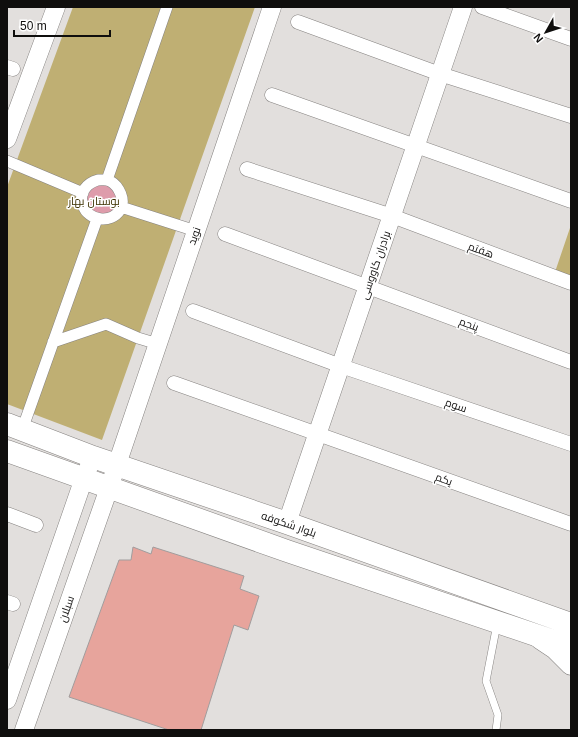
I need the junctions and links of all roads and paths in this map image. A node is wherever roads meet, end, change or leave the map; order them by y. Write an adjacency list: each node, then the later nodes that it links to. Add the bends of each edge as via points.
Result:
1 (56, 7): 11 (street)
2 (167, 7): 15 (street)
3 (272, 7): 21 (street, نوید)
4 (463, 7): 8 (street, برادران کاووسی)
5 (482, 7): 7 (street)
6 (298, 22): 8 (street)
7 (571, 39)
8 (440, 74): 10 (street); 12 (street, برادران کاووسی)
9 (272, 95): 12 (street)
10 (571, 116)
11 (7, 139)
12 (415, 147): 17 (street); 19 (street, برادران کاووسی)
13 (7, 161): 16 (street)
14 (247, 169): 19 (street, هفتم)
15 (107, 180): 16 (street, via 93,181); 18 (street, via 115,184 119,190)
16 (83, 193): 20 (street, via 82,200 86,212)
17 (570, 197)
18 (121, 207): 20 (street, via 117,214 110,218); 21 (street)
19 (392, 216): 23 (street, هفتم); 24 (street, برادران کاووسی)
20 (97, 219): 26 (street)
21 (196, 231): 27 (street, نوید)
22 (225, 234): 24 (street, پنجم)
23 (571, 283)
24 (368, 287): 28 (street, پنجم); 29 (street, برادران کاووسی)
25 (193, 311): 29 (street, سوم)
26 (53, 342): 27 (street, via 106,324); 31 (street)
27 (158, 344): 36 (street, نوید)
28 (571, 362)
29 (341, 366): 32 (street, برادران کاووسی); 33 (street, سوم)
30 (174, 383): 32 (street, یکم)
31 (14, 427): 35 (main road, بلوار شکوفه)
32 (318, 433): 40 (street, برادران کاووسی); 41 (street, یکم)
33 (571, 444)
34 (7, 451): 37 (main road)
35 (93, 457): 36 (main road, بلوار شکوفه); 37 (street)
36 (116, 464): 38 (street, سبلان); 40 (main road, بلوار شکوفه)
37 (84, 478): 38 (main road); 48 (street)
38 (109, 488): 43 (main road); 49 (street, سبلان)
39 (7, 514): 42 (street)
40 (287, 523): 44 (main road, بلوار شکوفه)
41 (571, 524)
42 (36, 526)
43 (497, 622): 45 (main road); 50 (lane, via 486,681 498,715)
44 (571, 624)
45 (532, 634): 46 (main road); 47 (main road, via 555,649)
46 (571, 647)
47 (571, 665)
48 (7, 700)
49 (24, 730)
50 (496, 730)

